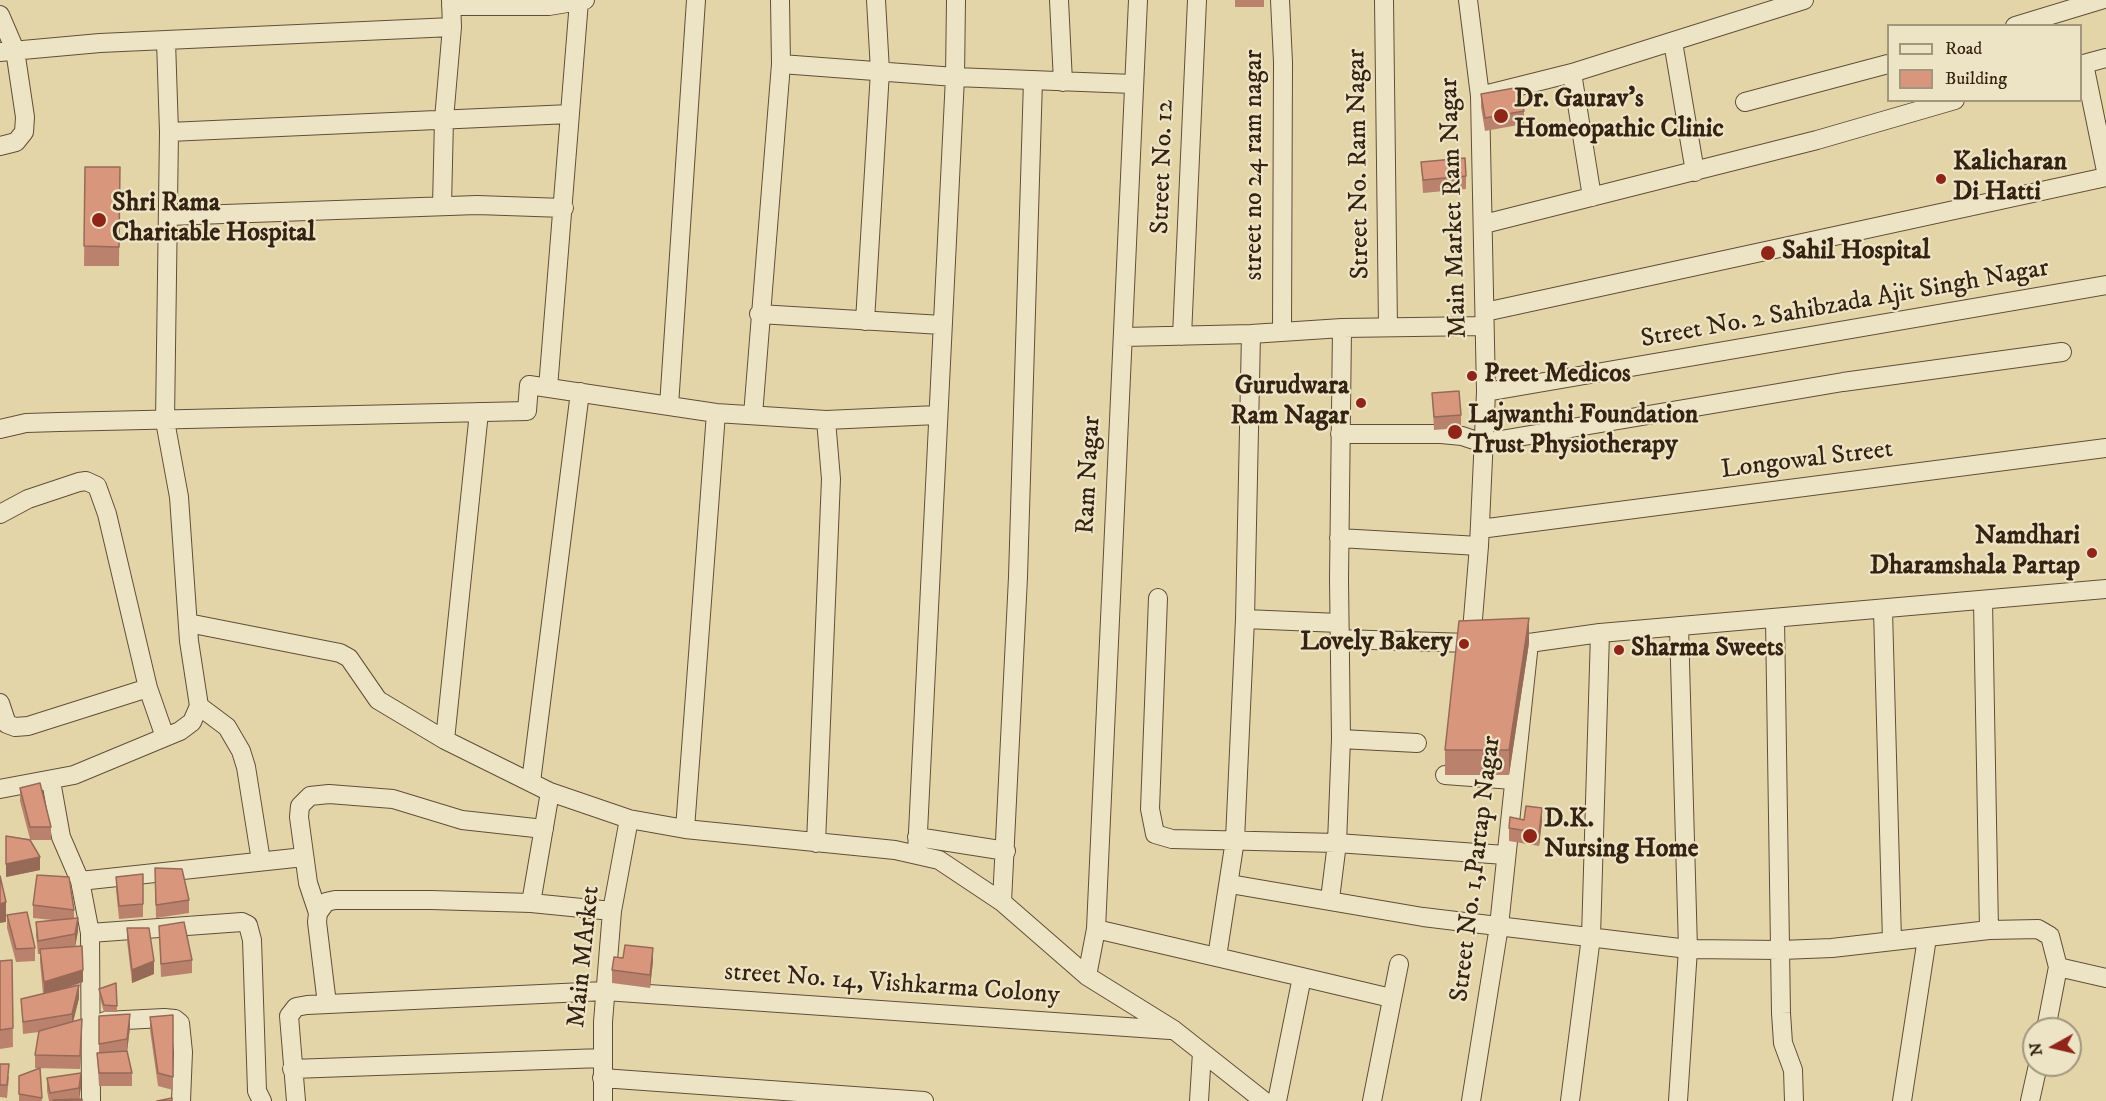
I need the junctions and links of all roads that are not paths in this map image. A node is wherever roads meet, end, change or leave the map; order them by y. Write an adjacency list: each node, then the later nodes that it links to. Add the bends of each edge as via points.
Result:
1 (696, 0): 62 (street)
2 (780, 0): 23 (street)
3 (876, 0): 26 (street)
4 (956, 0): 28 (street)
5 (1059, 0): 30 (street)
6 (1138, 0): 31 (street, Ram Nagar)
7 (1197, 0): 56 (street, Street No. 12)
8 (1280, 0): 54 (street, street no 24 ram nagar)
9 (1384, 0): 52 (street, Street No. Ram Nagar)
10 (1468, 0): 32 (street, Main Market Ram Nagar)
11 (1804, 0): 15 (street)
12 (2102, 0): 17 (street)
13 (582, 1): 14 (street, via 528,7); 35 (street)
14 (451, 3): 18 (street)
15 (1761, 7): 20 (street)
16 (0, 15): 21 (street)
17 (2022, 24)
18 (452, 27): 19 (street); 36 (street)
19 (166, 41): 21 (street); 37 (street)
20 (1673, 42): 27 (street); 40 (street)
21 (7, 51): 38 (street, via 22,89 24,132 16,142)
22 (2106, 58): 25 (street)
23 (781, 64): 26 (street); 48 (street)
24 (1887, 64): 33 (street)
25 (2082, 65): 39 (street)
26 (880, 71): 28 (street); 50 (street)
27 (1572, 73): 32 (street); 42 (street)
28 (955, 77): 29 (street); 51 (street)
29 (1033, 80): 30 (street); 108 (street)
30 (1063, 82): 31 (street)
31 (1133, 84): 57 (street, Ram Nagar)
32 (1480, 96): 46 (street, Main Market Ram Nagar)
33 (1745, 102)
34 (1948, 102): 40 (street)
35 (570, 114): 36 (street); 44 (street)
36 (444, 118): 37 (street); 43 (street)
37 (169, 132): 45 (street)
38 (0, 146)
39 (2106, 171)
40 (1695, 172): 42 (street)
41 (2106, 177): 49 (street)
42 (1592, 197): 46 (street)
43 (442, 206): 44 (street); 45 (street)
44 (564, 207): 59 (street)
45 (168, 216): 68 (street)
46 (1484, 225): 49 (street, Main Market Ram Nagar)
47 (2106, 285): 61 (street, Street No. 2 Sahibzada Ajit Singh Nagar)
48 (759, 314): 50 (street); 65 (street)
49 (1485, 319): 52 (street); 61 (street, Main Market Ram Nagar)
50 (865, 321): 51 (street)
51 (942, 325): 66 (street)
52 (1388, 327): 53 (street)
53 (1342, 328): 54 (street); 70 (street)
54 (1282, 331): 55 (street)
55 (1251, 334): 56 (street); 80 (street)
56 (1182, 336): 57 (street)
57 (1124, 337): 120 (street, Ram Nagar)
58 (2062, 352): 71 (street, via 1831,384)
59 (548, 388): 60 (street); 63 (street, via 529,385 527,411)
60 (580, 392): 62 (street); 98 (street)
61 (1486, 392): 71 (street, Main Market Ram Nagar)
62 (669, 406): 64 (street)
63 (479, 412): 68 (street); 93 (street)
64 (716, 413): 65 (street); 103 (street)
65 (753, 415): 67 (street)
66 (937, 415): 67 (street); 107 (street)
67 (826, 420): 105 (street, via 831,479)
68 (165, 421): 69 (street, via 26,423); 82 (street, via 179,497)
69 (0, 429)
70 (1340, 434): 71 (street, via 1441,434); 75 (street)
71 (1483, 443): 74 (street, Main Market Ram Nagar)
72 (2106, 448): 74 (street, Longowal Street)
73 (0, 514): 88 (street, via 28,499 80,482 97,486)
74 (1479, 537): 75 (street, Longowal Street); 86 (street, Main Market Ram Nagar)
75 (1339, 538): 84 (street)
76 (2106, 589): 78 (street)
77 (1158, 598): 104 (street, via 1150,809 1153,830 1162,838)
78 (1983, 600): 79 (street); 121 (street)
79 (1883, 610): 81 (street); 125 (street)
80 (1245, 619): 84 (street); 104 (street)
81 (1775, 619): 83 (street); 127 (street)
82 (188, 623): 90 (street); 93 (street, via 340,653 348,658 378,700)
83 (1679, 626): 85 (street); 126 (street)
84 (1340, 631): 86 (street); 92 (street)
85 (1600, 633): 87 (street); 123 (street)
86 (1469, 643): 87 (street)
87 (1529, 643): 96 (street, Street No. 1,Partap Nagar)
88 (148, 688): 89 (street, via 28,726 7,724); 91 (street)
89 (0, 703)
90 (199, 706): 91 (street, via 192,722); 111 (street, via 227,727 241,751)
91 (165, 737): 97 (street)
92 (1341, 739): 94 (street); 106 (street)
93 (445, 740): 98 (street)
94 (1417, 743)
95 (1445, 775): 96 (street)
96 (1513, 780): 109 (street, Street No. 1,Partap Nagar)
97 (51, 781): 99 (street); 112 (street, via 62,837)
98 (531, 782): 100 (street)
99 (0, 789)
100 (550, 792): 101 (street); 102 (street)
101 (629, 819): 103 (street); 117 (street, Main MArket)
102 (544, 829): 110 (street, via 462,820 393,799 315,795 300,806); 116 (street)
103 (685, 829): 105 (street)
104 (1235, 840): 106 (street); 113 (street)
105 (816, 843): 107 (street)
106 (1337, 843): 109 (street); 114 (street)
107 (917, 845): 108 (street); 115 (street)
108 (1006, 851): 115 (street)
109 (1505, 855): 119 (street, Street No. 1,Partap Nagar)
110 (304, 857): 111 (street); 118 (street)
111 (261, 861): 112 (street)
112 (80, 881): 122 (street)
113 (1230, 884): 114 (street); 128 (street)
114 (1329, 899): 119 (street, via 1423,917)
115 (1002, 902): 131 (street)
116 (531, 903): 117 (street); 118 (street, via 335,900 326,902)
117 (612, 911): 134 (street, Main MArket)
118 (318, 913): 136 (street)
119 (1499, 926): 123 (street); 156 (street, Street No. 1,Partap Nagar)
120 (1096, 929): 128 (street); 131 (street, Ram Nagar)
121 (1989, 930): 124 (street); 130 (street, via 2038,929 2050,936)
122 (90, 933): 138 (street); 147 (street, via 242,922 248,925 252,940 257,1091)
123 (1591, 938): 126 (street); 157 (street)
124 (1927, 938): 125 (street); 160 (street)
125 (1892, 941): 127 (street)
126 (1688, 949): 127 (street); 158 (street)
127 (1781, 950): 159 (street, via 1783,1042 1793,1070)
128 (1216, 957): 132 (street)
129 (1399, 964): 135 (street)
130 (2058, 967): 133 (street); 137 (street)
131 (1087, 976): 139 (street)
132 (1302, 977): 135 (street); 154 (street)
133 (2106, 978)
134 (605, 991): 136 (street, street No. 14, Vishkarma Colony); 139 (street, street No. 14, Vishkarma Colony); 141 (street, Main MArket)
135 (1391, 998): 155 (street)
136 (327, 1004): 142 (street, street No. 14, Vishkarma Colony, via 292,1010)
137 (2048, 1017)
138 (92, 1022): 145 (street); 146 (street, via 175,1018 182,1036)
139 (1174, 1030): 140 (street)
140 (1202, 1052): 152 (street); 153 (street)
141 (602, 1058): 142 (street); 144 (street, Main MArket)
142 (292, 1069): 149 (street)
143 (2035, 1077): 161 (street)
144 (602, 1078): 150 (street, Main MArket); 151 (street)
145 (91, 1101)
146 (181, 1101)
147 (262, 1101)
148 (289, 1101): 149 (street)
149 (296, 1101)
150 (603, 1101)
151 (924, 1101)
152 (1199, 1101)
153 (1264, 1101)
154 (1277, 1101)
155 (1372, 1101)
156 (1471, 1101)
157 (1570, 1101)
158 (1678, 1101)
159 (1794, 1101)
160 (1902, 1101)
161 (2030, 1101)

